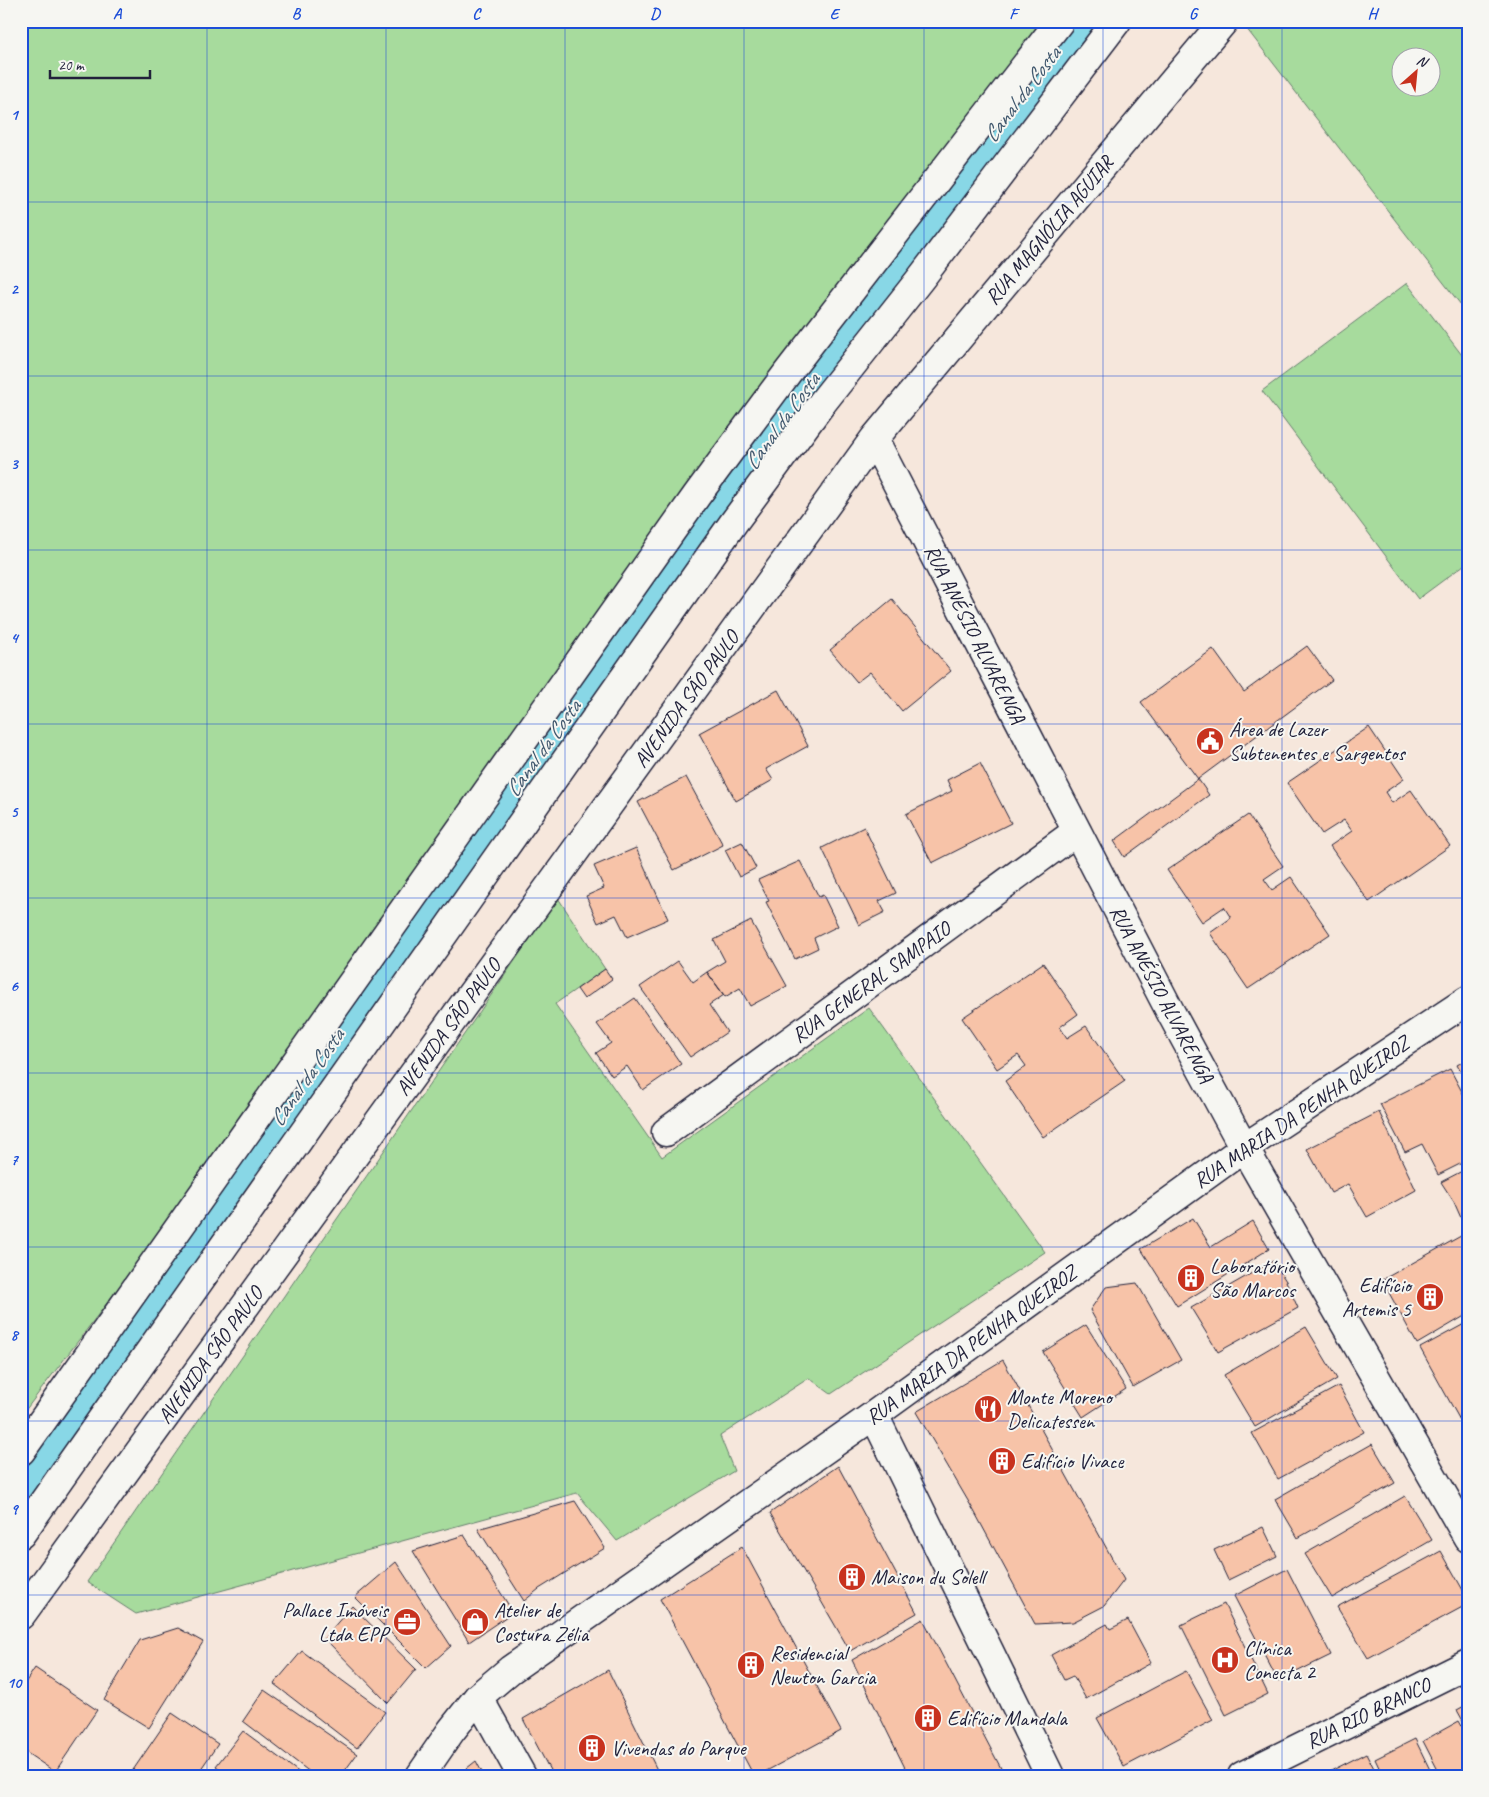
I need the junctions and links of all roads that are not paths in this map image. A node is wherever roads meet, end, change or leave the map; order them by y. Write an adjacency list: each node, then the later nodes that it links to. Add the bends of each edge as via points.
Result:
1 (1060, 21): 10 (street, via 788,372 698,494)
2 (1118, 21): 11 (street, via 822,403 734,522)
3 (1224, 21): 4 (street, RUA MAGNÓLIA AGUIAR)
4 (874, 439): 5 (street, RUA ANÉSIO ALVARENGA); 13 (street, AVENIDA SÃO PAULO)
5 (1077, 831): 7 (street, RUA GENERAL SAMPAIO); 8 (street, RUA ANÉSIO ALVARENGA)
6 (1468, 1000): 8 (street, RUA MARIA DA PENHA QUEIROZ)
7 (666, 1132)
8 (1244, 1148): 9 (street, RUA MARIA DA PENHA QUEIROZ); 12 (street, RUA ANÉSIO ALVARENGA)
9 (874, 1415): 15 (street, RUA MARIA DA PENHA QUEIROZ, via 510,1670); 18 (street)
10 (21, 1451)
11 (21, 1534)
12 (1468, 1538)
13 (21, 1615)
14 (1468, 1664): 19 (street, RUA RIO BRANCO)
15 (478, 1697): 16 (street, RUA MARIA DA PENHA QUEIROZ); 17 (street)
16 (420, 1776)
17 (522, 1776)
18 (1050, 1776)
19 (1242, 1776)

